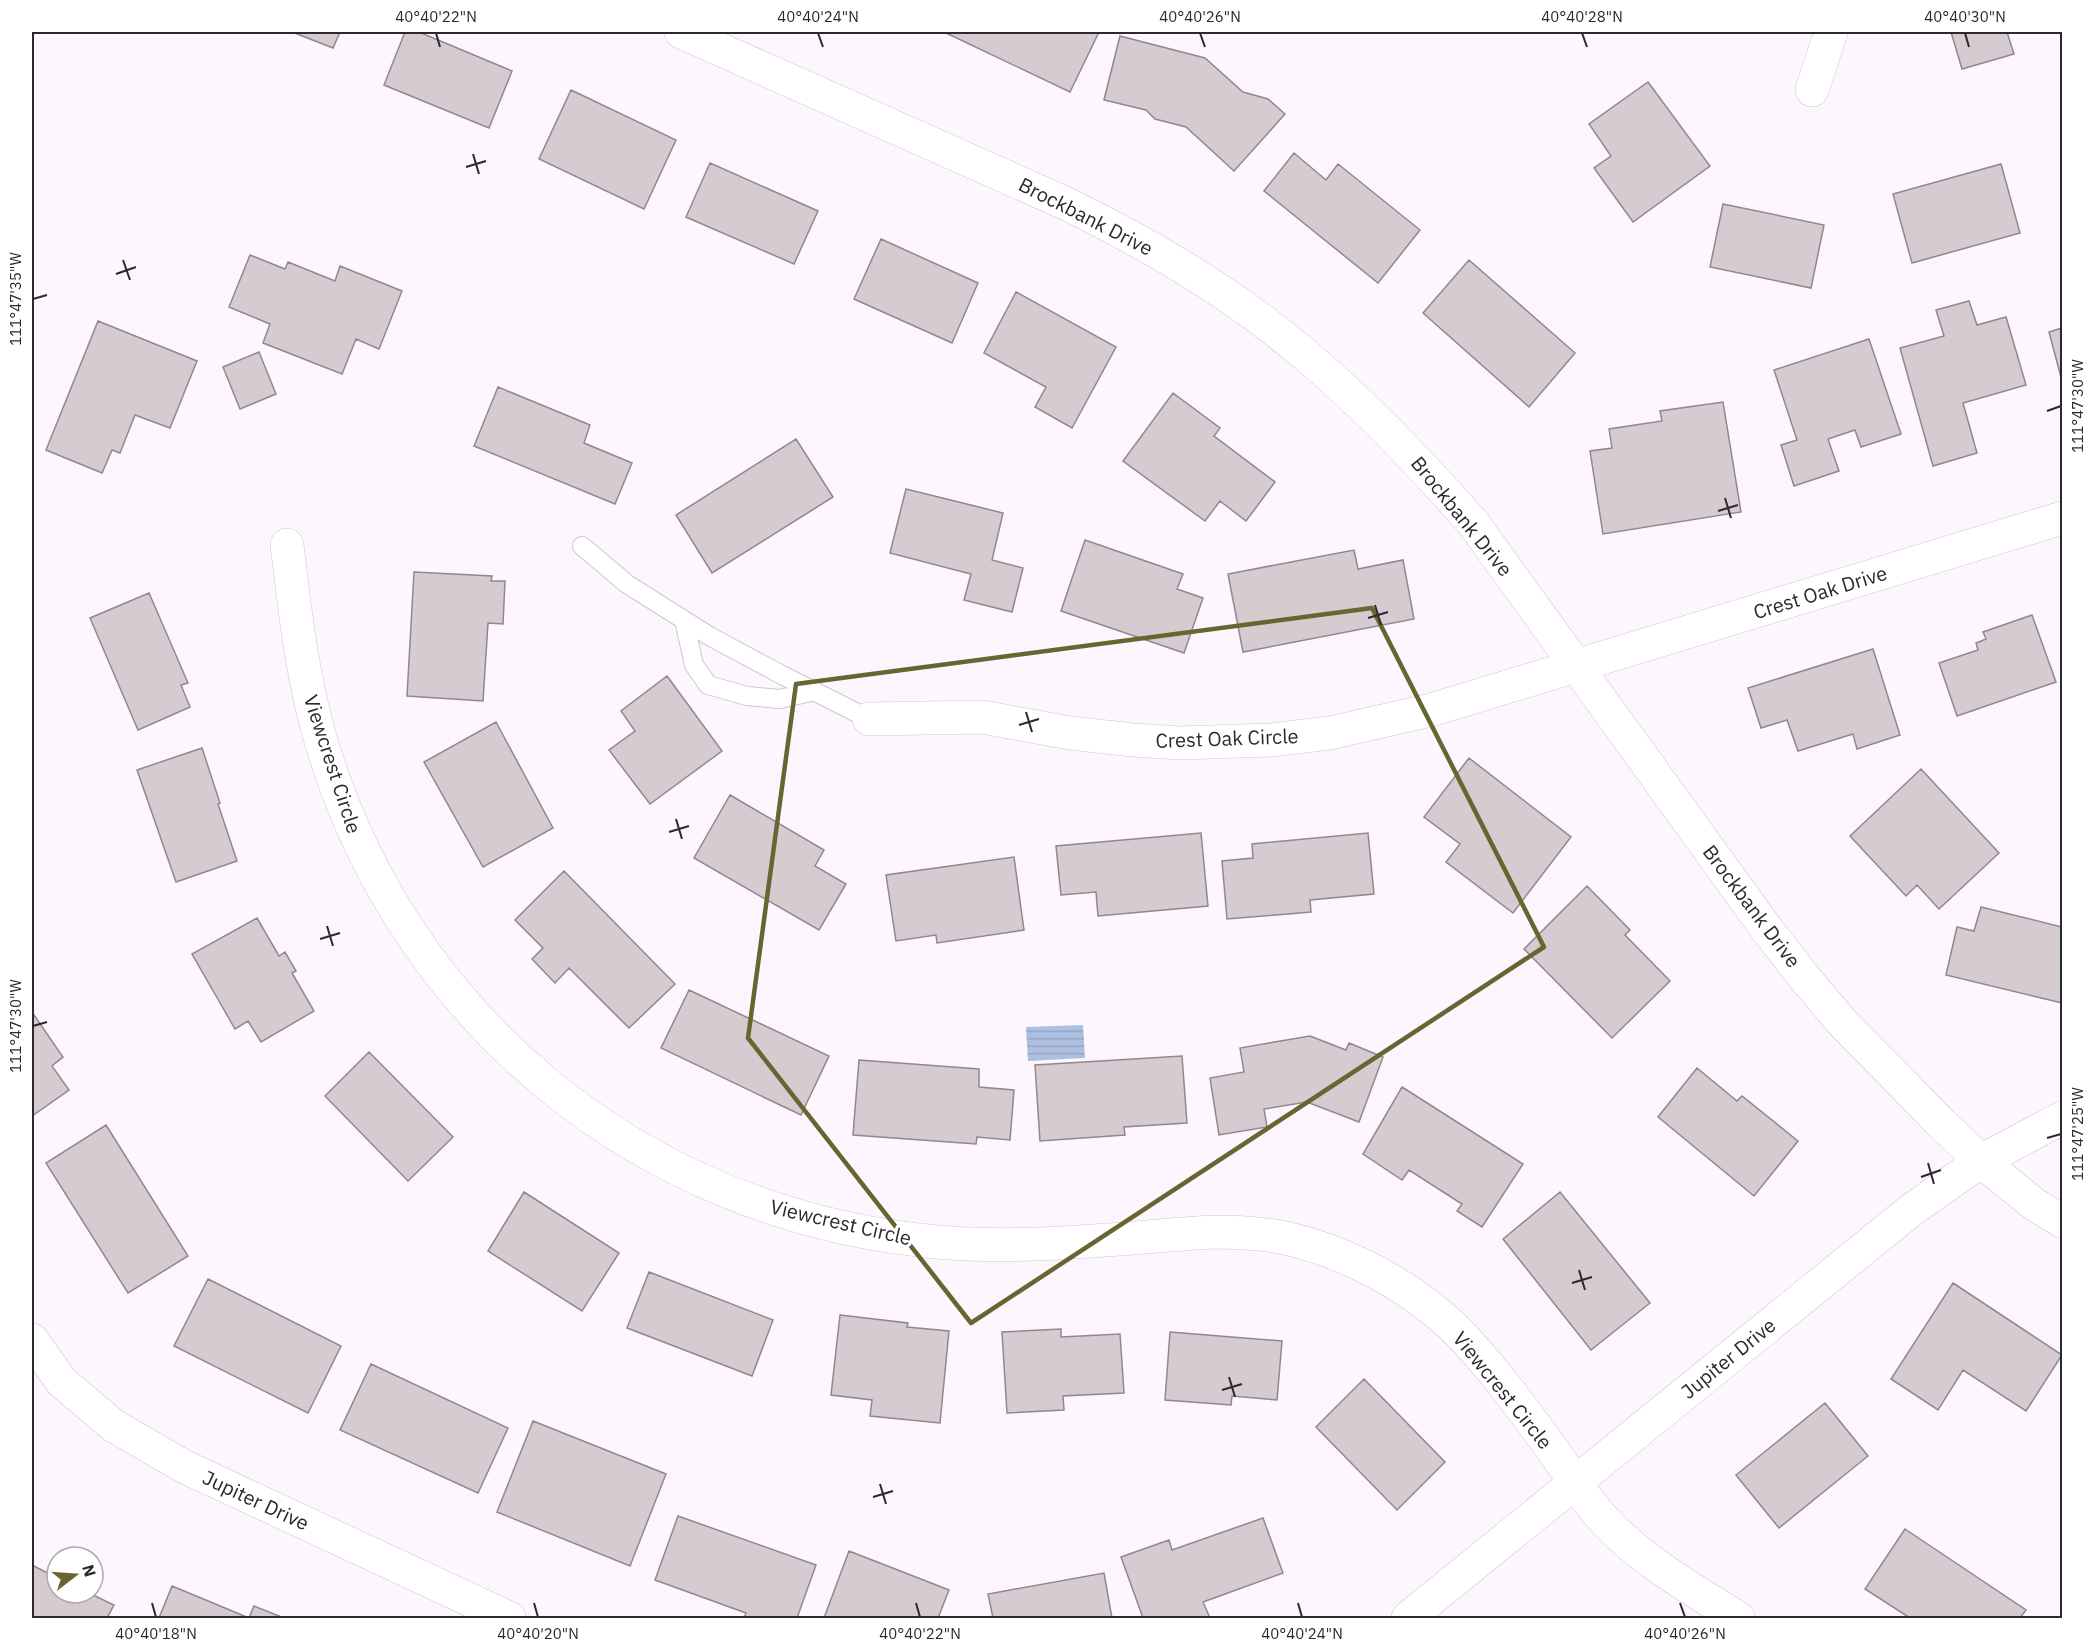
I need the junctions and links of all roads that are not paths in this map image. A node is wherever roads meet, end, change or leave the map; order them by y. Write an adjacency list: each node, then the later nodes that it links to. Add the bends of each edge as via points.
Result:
1 (681, 32): 8 (street, Brockbank Drive, via 1068,204 1130,235 1248,311 1308,356 1420,463 1473,523)
2 (1831, 32): 3 (street)
3 (1812, 90)
4 (2062, 518): 8 (street, Crest Oak Drive)
5 (286, 545): 15 (street, Viewcrest Circle, via 307,686 321,741 361,847 391,903 457,994 495,1037 576,1108 659,1161 717,1189 777,1210 876,1234 938,1242 1018,1244 1243,1232 1310,1245 1380,1275 1451,1326 1484,1361)
6 (582, 546): 7 (lane, via 627,584)
7 (684, 620): 9 (lane); 9 (lane, via 694,665 708,685 747,696 780,699)
8 (1578, 667): 10 (street, Crest Oak Circle, via 1378,723 1271,740 1133,740 982,717); 12 (street, Brockbank Drive, via 1804,977 1841,1021)
9 (815, 691): 10 (lane)
10 (869, 719)
11 (2062, 1118): 12 (street, Jupiter Drive)
12 (1981, 1161): 13 (street, Brockbank Drive, via 2034,1204); 15 (street, Jupiter Drive, via 1910,1211)
13 (2062, 1221)
14 (32, 1340): 16 (street, Jupiter Drive, via 62,1382 114,1426 175,1462)
15 (1575, 1482): 17 (street, Jupiter Drive); 18 (street, Viewcrest Circle, via 1605,1521 1643,1557)
16 (509, 1618)
17 (1408, 1618)
18 (1738, 1618)

